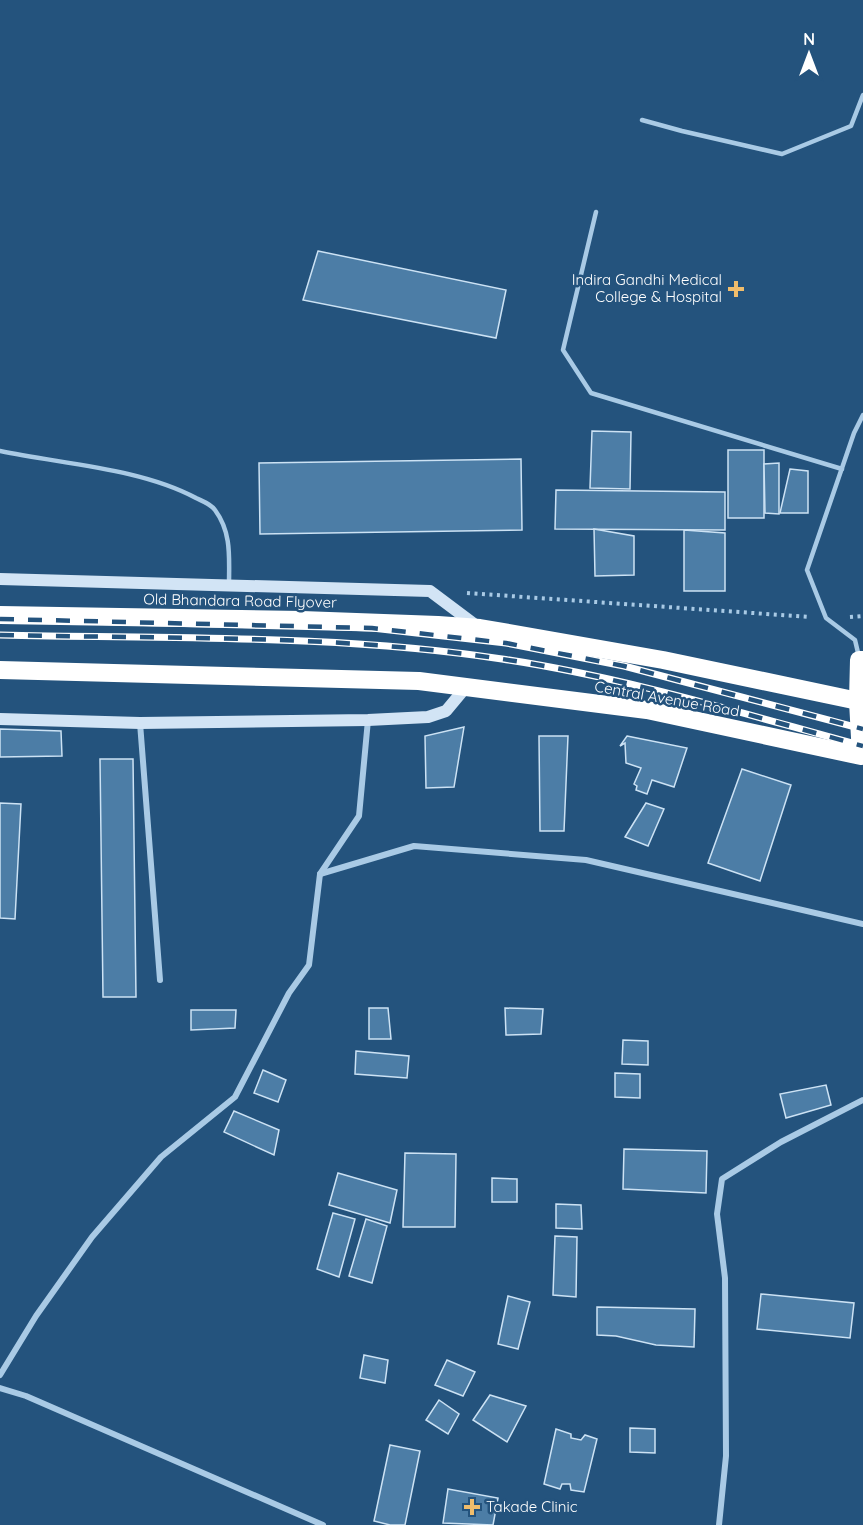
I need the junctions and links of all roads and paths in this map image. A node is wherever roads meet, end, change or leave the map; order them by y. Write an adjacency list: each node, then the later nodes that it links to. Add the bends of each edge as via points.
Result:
1 (863, 95): 2 (lane, via 851,126 782,154)
2 (642, 120)
3 (596, 212): 6 (lane, via 563,350 591,393)
4 (863, 415): 6 (lane)
5 (0, 452): 8 (lane, via 113,470 182,490 213,507 228,538)
6 (842, 469): 12 (lane, via 807,570)
7 (0, 579): 8 (street)
8 (229, 585): 9 (street)
9 (430, 591): 12 (path); 13 (street)
10 (0, 615): 13 (highway, Old Bhandara Road Flyover, via 302,620)
11 (863, 616): 12 (path)
12 (826, 618): 14 (lane, via 855,640)
13 (480, 628): 17 (highway, Old Bhandara Road Flyover, via 663,660)
14 (861, 660): 17 (highway)
15 (0, 670): 16 (highway, via 419,681)
16 (465, 687): 19 (street, via 446,711 428,717); 21 (highway, Central Avenue Road, via 647,710)
17 (858, 701): 21 (highway)
18 (0, 719): 20 (street)
19 (368, 720): 20 (street); 22 (street, via 359,816)
20 (140, 723): 24 (street)
21 (862, 759)
22 (320, 874): 23 (street, via 414,846 586,860); 26 (street, via 309,965 289,993 235,1097 161,1157 92,1237)
23 (863, 924)
24 (160, 980)
25 (863, 1100): 29 (street, via 781,1142 722,1179 717,1214 725,1278 726,1456)
26 (0, 1375)
27 (0, 1388): 28 (street)
28 (323, 1525)
29 (719, 1525)

